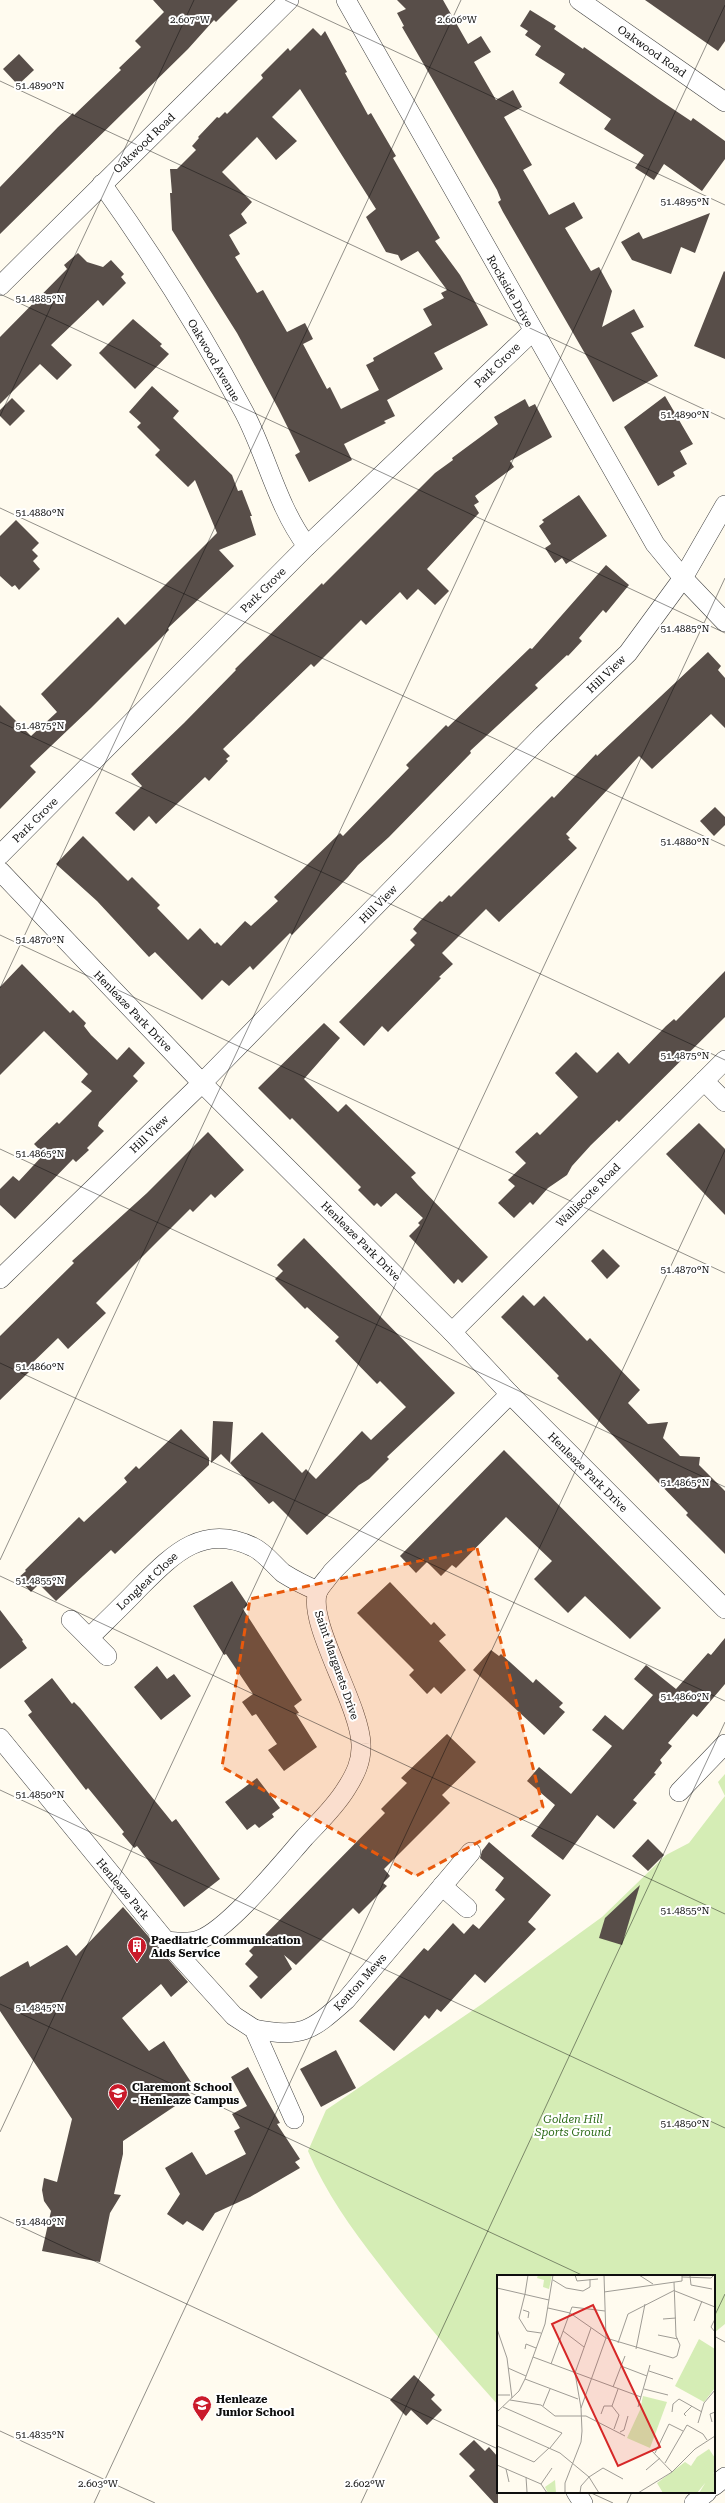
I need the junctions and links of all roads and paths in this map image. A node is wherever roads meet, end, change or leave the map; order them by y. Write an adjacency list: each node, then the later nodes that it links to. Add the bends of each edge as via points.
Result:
1 (289, 0): 5 (street, Oakwood Road)
2 (346, 0): 7 (street, Rockside Drive)
3 (579, 0): 4 (street, Oakwood Road)
4 (725, 102)
5 (102, 184): 6 (street, Oakwood Road); 9 (street, Oakwood Avenue, via 142,241 245,414 292,527)
6 (0, 286)
7 (533, 330): 9 (street, Park Grove); 10 (street, Rockside Drive, via 655,544)
8 (725, 505): 10 (street, Hill View)
9 (306, 546): 12 (street, Park Grove)
10 (683, 578): 11 (street, Rockside Drive); 16 (street, Hill View, via 628,653 543,735)
11 (725, 622)
12 (0, 855)
13 (0, 871): 16 (street, Henleaze Park Drive)
14 (725, 1060): 15 (street, Walliscote Road)
15 (704, 1081): 17 (street); 19 (street, Walliscote Road)
16 (202, 1083): 18 (street, Hill View); 19 (street, Henleaze Park Drive)
17 (725, 1102)
18 (0, 1279)
19 (452, 1332): 20 (street, Henleaze Park Drive)
20 (510, 1394): 21 (street, via 332,1572); 22 (street, Henleaze Park Drive)
21 (318, 1591): 24 (street, Longleat Close, via 285,1574 255,1548 236,1540 218,1538 201,1541 183,1548 166,1561); 32 (street, Saint Margarets Drive, via 316,1607 348,1695 361,1742 361,1756 357,1768 346,1790 260,1888 225,1923 200,1940 184,1943)
22 (725, 1609)
23 (71, 1620): 24 (street)
24 (89, 1638): 25 (street)
25 (107, 1656)
26 (0, 1738): 32 (street, Henleaze Park)
27 (725, 1744): 28 (street)
28 (679, 1792)
29 (471, 1852): 30 (street, Kenton Mews)
30 (442, 1886): 31 (street); 33 (street, Kenton Mews, via 346,2000 314,2028 300,2033 276,2033)
31 (467, 1908)
32 (166, 1941): 33 (street, Henleaze Park, via 234,2016)
33 (254, 2029): 34 (street)
34 (294, 2119)
35 (725, 2477): 36 (street)
36 (715, 2485)
37 (577, 2493): 39 (street)
38 (706, 2493): 40 (street)
39 (583, 2503)
40 (694, 2503)

